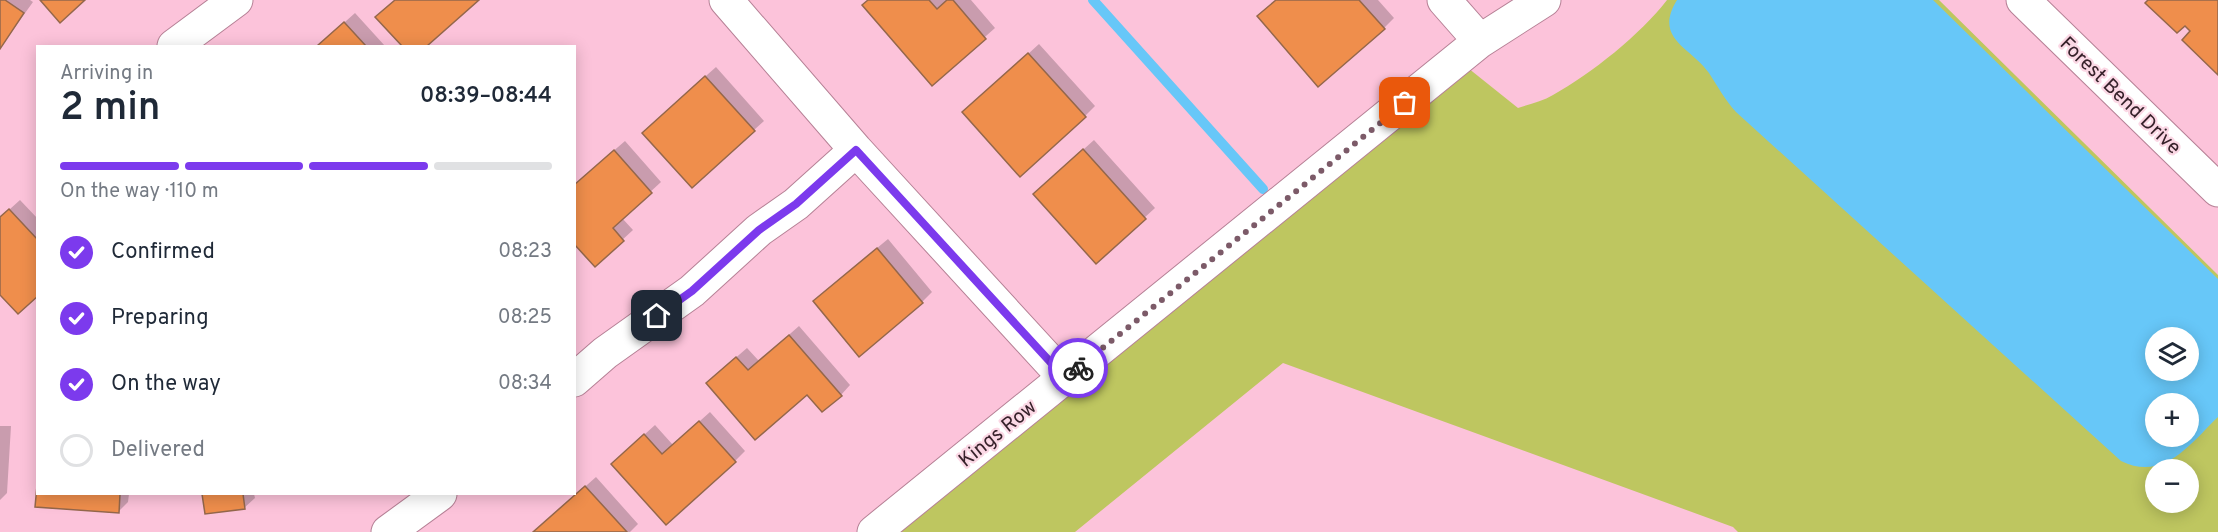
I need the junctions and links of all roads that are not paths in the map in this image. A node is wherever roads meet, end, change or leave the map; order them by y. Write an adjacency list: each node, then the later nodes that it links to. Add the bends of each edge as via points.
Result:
1 (236, 0): 7 (street)
2 (726, 0): 8 (street)
3 (1444, 0): 6 (street)
4 (1544, 0): 6 (street, Kings Row)
5 (2023, 0): 9 (street, Forest Bend Drive)
6 (1480, 41): 11 (street, Kings Row)
7 (175, 45)
8 (856, 150): 10 (street, via 692,291); 11 (street)
9 (2218, 190)
10 (576, 378)
11 (1065, 378): 14 (street, Kings Row)
12 (439, 495): 13 (street)
13 (388, 532)
14 (874, 532)

